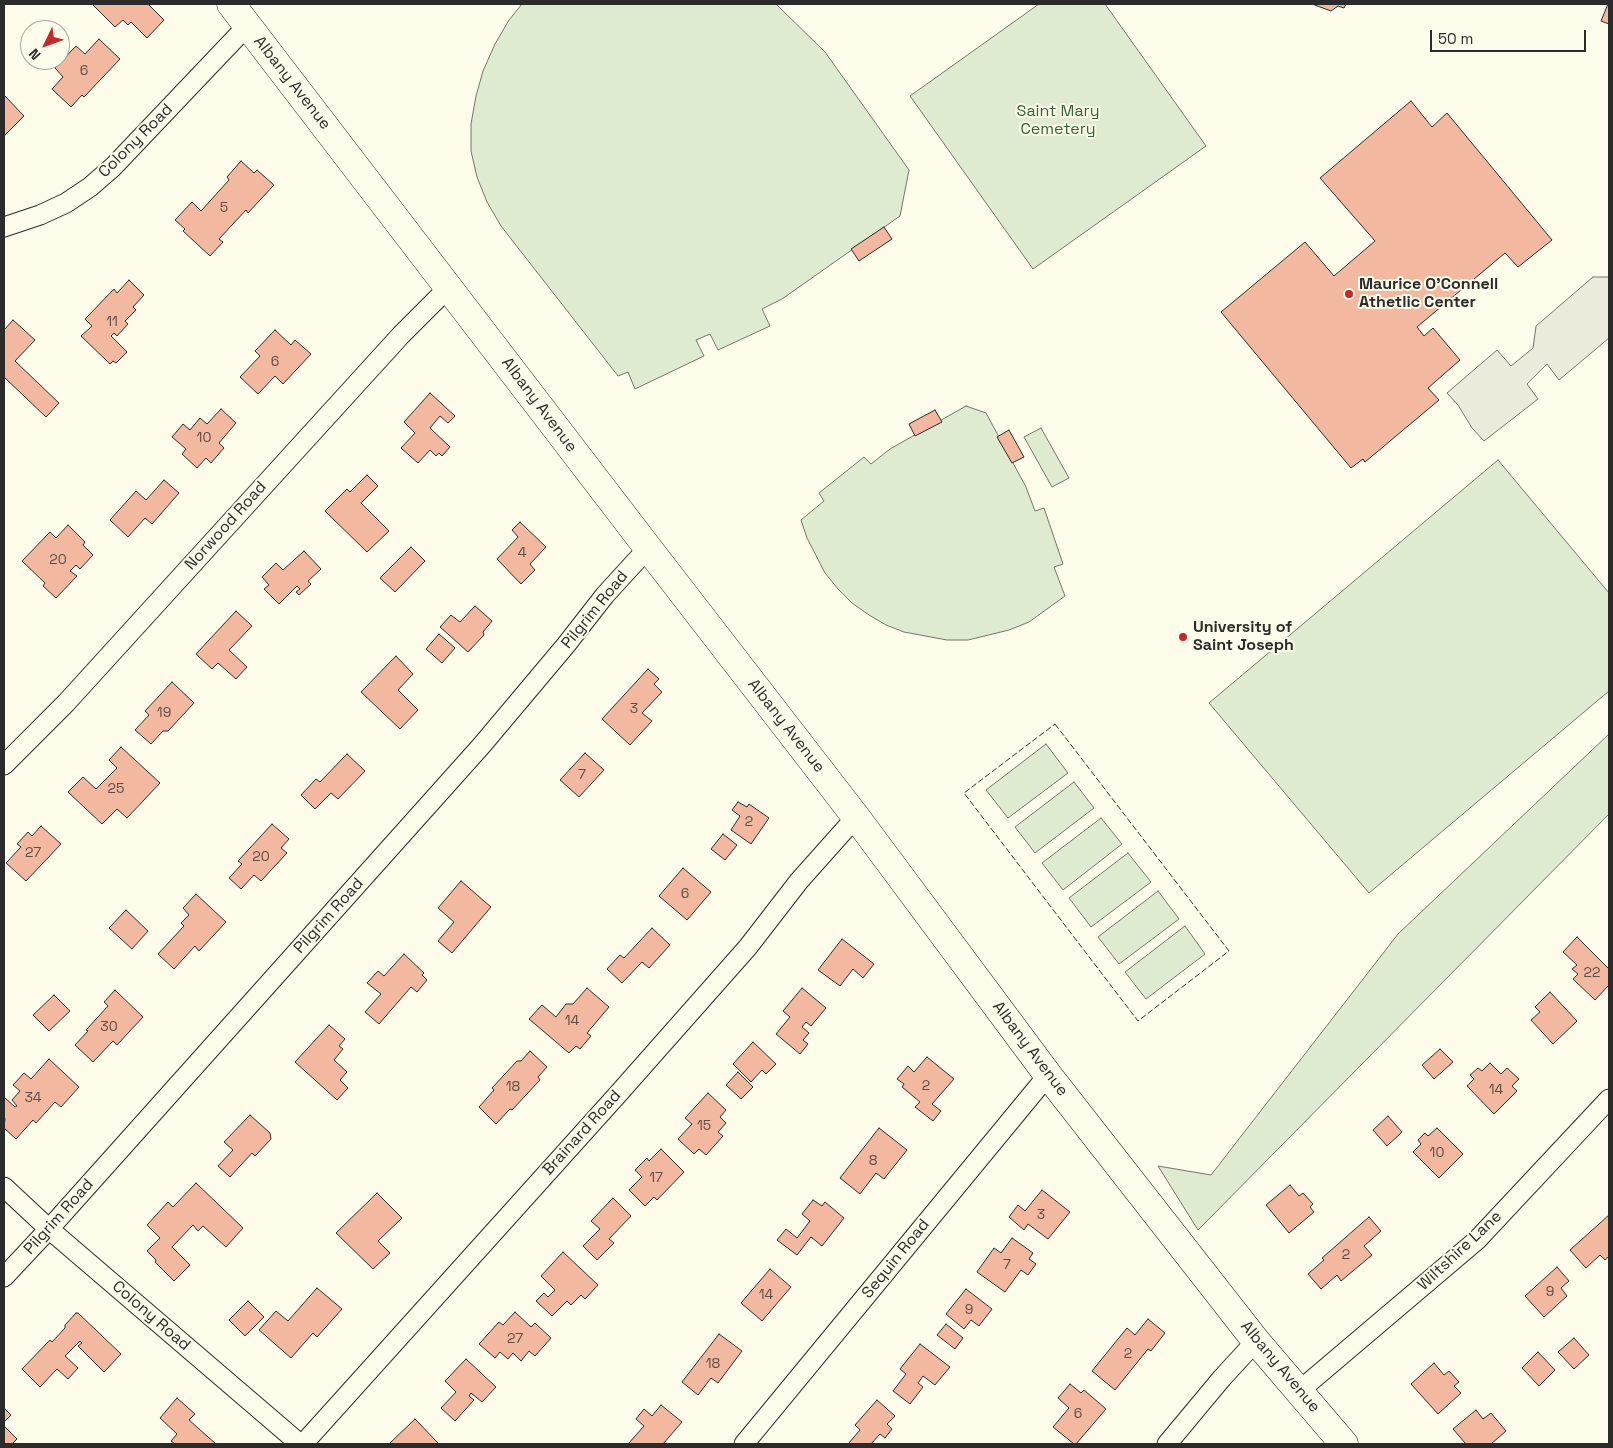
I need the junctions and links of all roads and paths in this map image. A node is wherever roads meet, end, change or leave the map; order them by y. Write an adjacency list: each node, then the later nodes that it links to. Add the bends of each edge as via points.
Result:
1 (231, 4): 2 (highway, Albany Avenue)
2 (248, 25): 3 (street, Colony Road, via 90,188 40,215); 4 (highway, Albany Avenue)
3 (4, 227)
4 (449, 287): 5 (highway, Albany Avenue); 6 (street, Norwood Road, via 388,348 66,703)
5 (648, 548): 7 (highway, Albany Avenue); 11 (street, Pilgrim Road, via 605,595 482,745)
6 (4, 765)
7 (856, 817): 8 (highway, Albany Avenue); 15 (street, Brainard Road, via 799,881 748,947 625,1086)
8 (1048, 1075): 13 (highway, Albany Avenue); 16 (street, Sequin Road)
9 (1609, 1100): 14 (street, Wiltshire Lane, via 1477,1240)
10 (4, 1187): 11 (street, Colony Road)
11 (49, 1229): 12 (street, Pilgrim Road); 15 (street, Colony Road)
12 (4, 1277)
13 (1256, 1341): 14 (highway, Albany Avenue); 17 (street)
14 (1299, 1391): 18 (highway, Albany Avenue)
15 (301, 1444)
16 (744, 1444)
17 (1167, 1444)
18 (1344, 1444)

